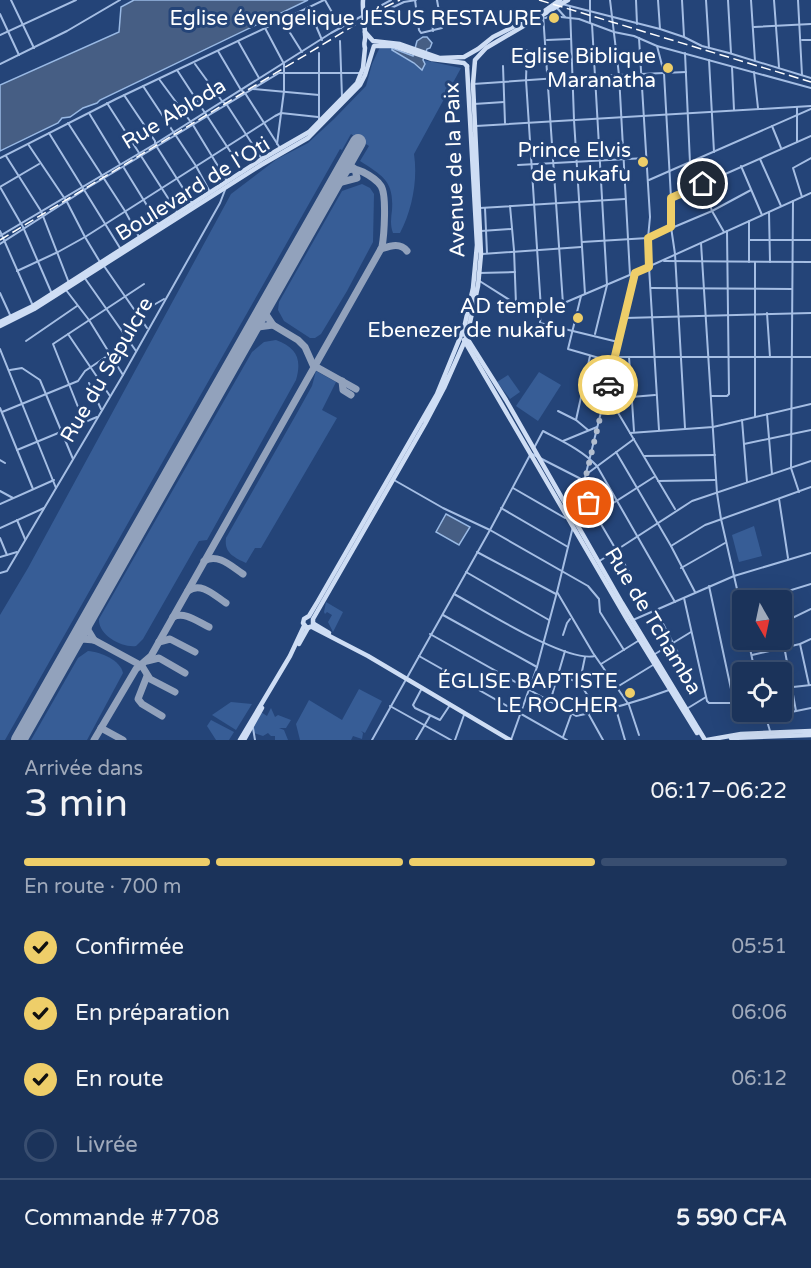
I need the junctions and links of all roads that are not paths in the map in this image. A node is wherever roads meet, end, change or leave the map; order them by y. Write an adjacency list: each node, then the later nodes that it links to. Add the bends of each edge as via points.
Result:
1 (12, 0): 38 (street)
2 (63, 0): 25 (street)
3 (76, 0): 25 (street)
4 (111, 0): 23 (street)
5 (120, 0): 23 (street)
6 (325, 0): 26 (street); 46 (street)
7 (363, 0): 34 (main road, Boulevard de l'Oti)
8 (391, 0): 34 (street)
9 (416, 0): 28 (street); 49 (street, via 420,32)
10 (438, 0): 35 (street)
11 (548, 0): 24 (street)
12 (568, 0): 24 (main road)
13 (590, 0): 29 (street)
14 (610, 0): 33 (street)
15 (636, 0): 42 (street)
16 (658, 0): 48 (street)
17 (682, 0): 54 (street)
18 (706, 0): 65 (street)
19 (728, 0): 71 (street)
20 (751, 0): 44 (street)
21 (774, 0): 43 (street)
22 (798, 0): 40 (street)
23 (113, 4): 64 (street)
24 (558, 4): 27 (street); 31 (main road); 32 (street)
25 (65, 5): 38 (street)
26 (308, 7): 36 (street); 56 (street)
27 (570, 7): 29 (street); 32 (street)
28 (394, 8): 34 (street); 37 (street)
29 (589, 10): 33 (street); 39 (street)
30 (0, 14): 50 (street)
31 (544, 15): 32 (street); 47 (main road); 57 (street)
32 (567, 17): 39 (street); 55 (street)
33 (611, 17): 42 (street); 51 (street)
34 (363, 18): 46 (street, Rue Abloda); 62 (main road, Boulevard de l'Oti)
35 (440, 18): 49 (street, via 432,22); 49 (street, via 442,28)
36 (282, 20): 45 (street); 68 (street)
37 (396, 23)
38 (24, 24): 50 (street); 64 (street)
39 (591, 24): 51 (street); 95 (street)
40 (800, 24): 41 (street); 43 (street); 58 (street)
41 (811, 24)
42 (637, 25): 48 (street)
43 (775, 26): 44 (street); 83 (street)
44 (753, 27): 75 (street)
45 (265, 28): 60 (street); 80 (street)
46 (341, 28): 56 (street, Rue Abloda)
47 (513, 29): 73 (main road, via 486,42); 77 (main road, via 486,48)
48 (660, 30): 54 (street)
49 (433, 31)
50 (8, 32): 52 (street); 72 (street)
51 (614, 32): 53 (street); 93 (street)
52 (0, 35)
53 (639, 38): 63 (street); 92 (street)
54 (684, 38): 65 (street)
55 (570, 39): 57 (street); 96 (street)
56 (322, 40): 68 (street, Rue Abloda)
57 (547, 40): 97 (street)
58 (801, 40): 59 (street); 94 (street)
59 (811, 40)
60 (238, 41): 67 (street); 100 (street)
61 (340, 41): 87 (street)
62 (371, 43): 76 (main road, via 399,45 433,58); 90 (main road, Boulevard de l'Oti, via 363,44); 186 (main road, Boulevard de l'Oti, via 362,81 316,131)
63 (657, 46): 70 (street); 91 (street)
64 (34, 48): 72 (street)
65 (709, 48): 71 (street)
66 (527, 50): 101 (street)
67 (218, 51): 79 (street); 107 (street)
68 (302, 52): 80 (street, Rue Abloda)
69 (319, 53): 86 (street)
70 (685, 53): 74 (street); 88 (street)
71 (731, 53): 75 (street)
72 (19, 55): 78 (street)
73 (471, 55): 76 (main road); 77 (main road)
74 (708, 60): 82 (street); 124 (street)
75 (755, 61): 83 (street)
76 (465, 62): 77 (main road); 142 (main road, Avenue de la Paix)
77 (475, 62): 103 (main road)
78 (0, 63)
79 (194, 63): 84 (street); 113 (street)
80 (284, 64): 85 (street); 100 (street, Rue Abloda)
81 (503, 66): 102 (street)
82 (732, 67): 89 (street); 121 (street)
83 (778, 67): 94 (street)
84 (177, 70): 99 (street); 123 (street)
85 (284, 71): 86 (street); 105 (street); 108 (street)
86 (319, 72): 87 (street); 111 (street)
87 (341, 72): 90 (street); 112 (street)
88 (686, 72): 91 (street); 126 (street)
89 (754, 72): 106 (street); 120 (street)
90 (362, 73): 112 (main road, Boulevard de l'Oti)
91 (664, 73): 92 (street); 129 (street)
92 (641, 74): 93 (street); 127 (street)
93 (619, 75): 95 (street); 128 (street)
94 (801, 75): 98 (street)
95 (595, 76): 132 (street)
96 (572, 77): 97 (street); 134 (street)
97 (549, 78): 101 (street); 136 (street)
98 (811, 78)
99 (159, 79): 104 (street); 135 (street)
100 (260, 79): 107 (street, Rue Abloda)
101 (526, 80): 102 (street); 138 (street)
102 (503, 82): 103 (street); 114 (street)
103 (473, 84): 116 (main road)
104 (143, 86): 110 (street); 144 (street)
105 (253, 88): 108 (street); 109 (street)
106 (811, 88)
107 (241, 90): 109 (street); 113 (street, Rue Abloda)
108 (284, 91): 111 (street); 125 (street)
109 (245, 93): 117 (street); 137 (street)
110 (123, 95): 115 (street); 151 (street)
111 (319, 95): 133 (street)
112 (342, 100): 133 (main road, Boulevard de l'Oti)
113 (222, 101): 117 (street); 123 (street, Rue Abloda)
114 (504, 102): 116 (street); 140 (street)
115 (107, 103): 122 (street); 157 (street)
116 (474, 104): 142 (main road)
117 (226, 105): 130 (street); 146 (street)
118 (797, 107): 119 (street); 120 (street); 131 (street)
119 (811, 107): 131 (street)
120 (758, 109): 121 (street)
121 (734, 110): 124 (street)
122 (89, 112): 139 (street); 171 (street)
123 (205, 112): 130 (street); 135 (street, Rue Abloda)
124 (711, 112): 126 (street); 156 (street)
125 (281, 113): 133 (street); 137 (street); 153 (street)
126 (689, 113): 129 (street); 169 (street)
127 (644, 114): 128 (street); 129 (street); 161 (street)
128 (621, 115): 132 (street); 166 (street)
129 (666, 115): 178 (street)
130 (208, 116): 141 (street); 152 (street)
131 (797, 116): 143 (street); 149 (street)
132 (598, 117): 134 (street); 165 (street)
133 (318, 120): 153 (main road, Boulevard de l'Oti, via 307,134)
134 (574, 120): 136 (street); 167 (street)
135 (190, 121): 141 (street); 144 (street, Rue Abloda)
136 (552, 121): 138 (street); 168 (street)
137 (264, 122): 146 (street); 153 (street)
138 (529, 122): 140 (street); 172 (street)
139 (68, 123): 145 (street); 180 (street)
140 (505, 124): 142 (street)
141 (193, 125): 147 (street); 159 (street)
142 (473, 126): 205 (main road); 243 (main road, Avenue de la Paix)
143 (772, 126): 155 (street); 156 (street)
144 (173, 132): 147 (street); 151 (street, Rue Abloda)
145 (49, 134): 150 (street); 187 (street)
146 (245, 134): 152 (street); 164 (street)
147 (176, 136): 154 (street); 174 (street)
148 (811, 136): 149 (street)
149 (797, 142): 155 (street)
150 (28, 144): 158 (street); 170 (street)
151 (155, 144): 154 (street); 157 (street, Rue Abloda)
152 (227, 146): 159 (street); 177 (street)
153 (278, 146): 164 (main road, Boulevard de l'Oti)
154 (157, 148): 157 (street); 181 (street)
155 (782, 148): 162 (street)
156 (714, 152): 169 (street)
157 (140, 155): 171 (street, Rue Abloda); 176 (street); 185 (street)
158 (6, 156): 160 (street); 179 (street)
159 (212, 156): 174 (street); 182 (street)
160 (0, 158)
161 (646, 158): 166 (street); 183 (street)
162 (760, 158): 175 (street); 204 (street)
163 (811, 158): 191 (street, via 794,167)
164 (262, 159): 177 (main road, Boulevard de l'Oti)
165 (600, 160): 166 (street); 167 (street); 196 (street)
166 (624, 160): 195 (street)
167 (577, 162): 168 (street); 199 (street)
168 (554, 163): 172 (street); 200 (street)
169 (690, 163): 178 (street)
170 (40, 164): 179 (street); 192 (street)
171 (120, 164): 176 (street); 180 (street, Rue Abloda)
172 (532, 164): 173 (street); 202 (street)
173 (518, 165)
174 (196, 166): 181 (street); 189 (street)
175 (741, 166): 184 (street); 188 (street)
176 (123, 167): 180 (street); 194 (street)
177 (243, 171): 182 (main road, Boulevard de l'Oti)
178 (670, 172): 183 (street); 193 (street)
179 (19, 175): 206 (street); 214 (street, via 0,187)
180 (103, 177): 187 (street); 207 (street)
181 (177, 178): 185 (street); 201 (street)
182 (228, 181): 186 (street, Rue du Sépulcre); 189 (main road, Boulevard de l'Oti)
183 (648, 181): 226 (street)
184 (703, 184): 193 (street); 208 (street)
185 (162, 188): 194 (street); 210 (street)
186 (226, 188): 255 (main road, Boulevard de l'Oti); 279 (street, Rue du Sépulcre)
187 (83, 189): 192 (street); 198 (street); 215 (street)
188 (751, 190): 208 (street); 211 (street)
189 (210, 192): 201 (main road, Boulevard de l'Oti)
190 (811, 193): 191 (street)
191 (802, 197): 197 (street)
192 (64, 198): 198 (street); 206 (street)
193 (671, 198): 217 (street)
194 (143, 199): 207 (street); 216 (street)
195 (625, 199): 196 (street); 227 (street)
196 (603, 200): 199 (street); 233 (street)
197 (793, 201): 204 (street); 230 (street)
198 (67, 202): 212 (street); 224 (street)
199 (580, 202): 200 (street); 234 (street)
200 (556, 203): 202 (street); 240 (street)
201 (193, 204): 210 (main road, Boulevard de l'Oti)
202 (536, 204): 203 (street); 239 (street)
203 (510, 206): 205 (street); 219 (street)
204 (781, 206): 209 (street)
205 (483, 208): 221 (main road)
206 (41, 211): 212 (street); 214 (street)
207 (124, 211): 215 (street); 225 (street)
208 (712, 211): 217 (street); 222 (street)
209 (769, 212): 211 (street); 229 (street)
210 (177, 213): 216 (main road, Boulevard de l'Oti)
211 (762, 215): 213 (street)
212 (43, 216): 218 (street); 242 (street)
213 (749, 221): 222 (street); 228 (street)
214 (22, 223): 218 (street); 223 (street)
215 (104, 224): 224 (street); 238 (street)
216 (159, 225): 225 (main road, Boulevard de l'Oti)
217 (671, 227): 226 (street); 244 (street)
218 (24, 228): 232 (street); 249 (street)
219 (511, 229): 221 (street); 241 (street)
220 (0, 231): 223 (street)
221 (484, 231): 243 (main road)
222 (726, 231): 235 (street); 248 (street)
223 (1, 236): 232 (street)
224 (85, 237): 242 (street); 255 (street)
225 (139, 237): 238 (main road, Boulevard de l'Oti)
226 (648, 238): 227 (street); 256 (street)
227 (628, 240): 233 (street); 262 (street)
228 (750, 240): 229 (street); 250 (street)
229 (769, 240): 230 (street); 252 (street)
230 (792, 240): 231 (street); 253 (street)
231 (811, 240)
232 (5, 241): 236 (street); 257 (street)
233 (605, 241): 234 (street); 266 (street)
234 (582, 242): 237 (street)
235 (701, 243): 244 (street); 247 (street)
236 (0, 244)
237 (582, 247): 240 (street); 277 (street)
238 (120, 249): 255 (main road, Boulevard de l'Oti)
239 (537, 249): 240 (street); 241 (street); 285 (street)
240 (560, 249): 281 (street)
241 (514, 250): 243 (street); 258 (street)
242 (58, 252): 249 (street); 264 (street)
243 (482, 254): 259 (main road)
244 (675, 254): 245 (street); 246 (street)
245 (661, 261): 246 (street); 256 (street)
246 (676, 261): 247 (street); 267 (street)
247 (702, 261): 248 (street); 270 (street)
248 (728, 261): 250 (street); 271 (street)
249 (38, 262): 257 (street); 275 (street)
250 (749, 262): 251 (street)
251 (756, 262): 252 (street); 272 (street)
252 (770, 262): 253 (street)
253 (792, 262): 254 (street); 273 (street)
254 (811, 262)
255 (102, 264): 261 (main road, Boulevard de l'Oti); 276 (street)
256 (649, 267): 260 (street); 269 (street)
257 (17, 270): 282 (street)
258 (515, 272): 259 (street); 280 (street)
259 (477, 273): 263 (main road); 304 (main road)
260 (635, 273): 262 (street); 297 (street)
261 (84, 275): 264 (main road, Boulevard de l'Oti); 268 (main road, Boulevard de l'Oti); 284 (street)
262 (630, 275): 266 (street)
263 (478, 280): 280 (street); 304 (main road)
264 (69, 283): 268 (main road, Boulevard de l'Oti)
265 (144, 284): 276 (street)
266 (607, 285): 277 (street); 303 (street)
267 (677, 287): 269 (street); 270 (street); 294 (street)
268 (64, 288): 275 (main road, Boulevard de l'Oti); 283 (street); 286 (main road, Boulevard de l'Oti)
269 (650, 288): 296 (street)
270 (704, 288): 271 (street); 293 (street)
271 (728, 288): 272 (street); 291 (street)
272 (755, 289): 273 (street); 292 (street)
273 (792, 289): 288 (street)
274 (0, 293): 295 (street)
275 (52, 294): 282 (main road, Boulevard de l'Oti)
276 (126, 295): 284 (street); 290 (street)
277 (585, 295): 278 (street)
278 (581, 296): 281 (street); 301 (street)
279 (166, 298): 290 (street); 300 (street, Rue du Sépulcre)
280 (516, 304): 285 (street)
281 (563, 304): 285 (street)
282 (33, 306): 286 (main road, Boulevard de l'Oti)
283 (77, 306): 298 (street); 305 (street)
284 (105, 309): 298 (street); 306 (street)
285 (541, 309): 301 (street, via 541,324)
286 (24, 313): 295 (main road, Boulevard de l'Oti); 299 (main road, Boulevard de l'Oti)
287 (767, 313): 288 (street); 292 (street); 319 (street)
288 (792, 313): 289 (street); 320 (street)
289 (811, 313)
290 (138, 314): 300 (street)
291 (729, 314): 292 (street); 293 (street); 317 (street)
292 (755, 314): 318 (street)
293 (706, 315): 294 (street); 316 (street)
294 (678, 316): 296 (street); 315 (street)
295 (10, 317): 299 (main road, Boulevard de l'Oti)
296 (651, 317): 297 (street); 314 (street)
297 (624, 318): 307 (street)
298 (89, 320): 302 (street); 310 (street)
299 (0, 324)
300 (147, 329): 309 (street, Rue du Sépulcre)
301 (573, 330): 303 (street); 311 (street, via 568,350)
302 (68, 334): 323 (street); 327 (street, via 52,345)
303 (595, 335): 307 (street)
304 (464, 337): 363 (main road, Rue de Tchamba); 376 (main road, via 444,388)
305 (26, 341)
306 (128, 342): 309 (street); 310 (street)
307 (619, 342): 312 (street)
308 (0, 349): 324 (street)
309 (136, 351): 325 (street, Rue du Sépulcre)
310 (110, 354): 323 (street); 325 (street)
311 (590, 356): 322 (street); 343 (street)
312 (615, 357): 313 (street); 322 (street)
313 (629, 357): 314 (street); 333 (street)
314 (654, 357): 315 (street); 330 (street)
315 (681, 357): 316 (street); 348 (street)
316 (708, 357): 317 (street); 332 (street)
317 (729, 357): 318 (street); 332 (street, via 729,395)
318 (755, 357): 319 (street); 342 (street)
319 (770, 357): 320 (street)
320 (792, 357): 321 (street); 336 (street)
321 (811, 357)
322 (613, 362): 328 (street)
323 (90, 368): 327 (street); 331 (street)
324 (9, 371): 329 (street, via 22,368 39,378); 334 (street)
325 (123, 375): 331 (street, Rue du Sépulcre)
326 (89, 383): 338 (street)
327 (68, 386): 329 (street); 345 (street)
328 (606, 393): 346 (street); 354 (street)
329 (46, 394): 334 (street); 352 (street)
330 (656, 395): 333 (street); 350 (street)
331 (110, 396): 338 (street, Rue du Sépulcre)
332 (711, 396): 347 (street)
333 (631, 397): 353 (street)
334 (23, 404): 337 (street); 358 (street)
335 (811, 404): 336 (street)
336 (791, 409): 340 (street); 355 (street)
337 (1, 410): 361 (street)
338 (101, 410): 341 (street, Rue du Sépulcre)
339 (558, 411): 343 (street)
340 (767, 414): 342 (street); 357 (street)
341 (96, 417): 345 (street); 366 (street, Rue du Sépulcre)
342 (756, 417): 344 (street)
343 (576, 420): 349 (street)
344 (742, 420): 347 (street); 360 (street)
345 (84, 422): 352 (street)
346 (598, 427): 349 (street); 367 (street)
347 (713, 427): 348 (street); 364 (street)
348 (685, 428): 350 (street)
349 (588, 430): 359 (street)
350 (658, 430): 353 (street)
351 (811, 430): 355 (street)
352 (62, 431): 358 (street); 366 (street)
353 (634, 431): 354 (street)
354 (630, 433): 356 (street)
355 (791, 434): 357 (street); 372 (street)
356 (634, 439): 362 (street); 365 (street)
357 (769, 439): 360 (street); 374 (street)
358 (38, 441): 361 (street); 377 (street)
359 (563, 441): 363 (street, via 543,431); 367 (street)
360 (744, 444): 381 (street)
361 (17, 450): 386 (street)
362 (616, 452): 371 (street); 384 (street)
363 (533, 453): 379 (street); 383 (street); 401 (main road, Rue de Tchamba)
364 (715, 454): 365 (street); 378 (street)
365 (644, 456): 375 (street)
366 (73, 459): 382 (street, Rue du Sépulcre)
367 (590, 459): 371 (street); 373 (street)
368 (0, 460): 370 (street)
369 (811, 461): 372 (street)
370 (5, 463)
371 (597, 466): 373 (street); 393 (street)
372 (791, 468): 374 (street); 389 (street)
373 (587, 474): 379 (street)
374 (772, 474): 381 (street)
375 (654, 477): 380 (street); 384 (street)
376 (391, 478): 404 (street); 441 (main road)
377 (54, 480): 382 (street); 386 (street)
378 (716, 480): 380 (street); 390 (street)
379 (585, 481): 388 (street)
380 (658, 481): 397 (street)
381 (747, 482): 390 (street)
382 (56, 488): 395 (street, Rue du Sépulcre)
383 (513, 488): 396 (street); 401 (street)
384 (636, 488): 393 (street); 402 (street)
385 (811, 488): 389 (street)
386 (33, 489): 391 (street)
387 (0, 490): 391 (street)
388 (582, 492): 398 (street); 401 (street)
389 (798, 492): 392 (street)
390 (717, 493): 397 (street); 399 (street)
391 (13, 498): 394 (street)
392 (779, 499): 399 (street); 417 (street)
393 (617, 500): 398 (street); 405 (street)
394 (0, 504)
395 (46, 507): 400 (street); 407 (street, Rue du Sépulcre)
396 (501, 508): 404 (street); 410 (street)
397 (675, 510): 402 (street)
398 (596, 514): 411 (street)
399 (721, 519): 408 (street); 409 (street)
400 (17, 520): 403 (street); 407 (street)
401 (573, 523): 410 (street); 418 (main road, Rue de Tchamba)
402 (656, 523): 405 (street); 409 (street)
403 (0, 528)
404 (490, 530): 413 (street); 421 (street)
405 (639, 537): 411 (street); 433 (street)
406 (0, 538): 415 (street)
407 (25, 539): 412 (street, Rue du Sépulcre)
408 (726, 543): 419 (street); 424 (street)
409 (670, 546): 419 (street)
410 (568, 547): 421 (street)
411 (617, 550): 418 (street); 423 (street)
412 (18, 552): 415 (street); 422 (street, Rue du Sépulcre, via 8,571)
413 (477, 552): 420 (street); 430 (street)
414 (811, 553): 417 (street)
415 (7, 555): 416 (street)
416 (0, 557)
417 (788, 560): 424 (street)
418 (597, 562): 440 (main road, Rue de Tchamba); 445 (main road, Rue de Tchamba)
419 (681, 568): 429 (street)
420 (466, 572): 431 (street); 439 (street)
421 (562, 572): 430 (street); 451 (street, via 593,591 600,612)
422 (0, 573)
423 (631, 575)
424 (734, 576): 426 (street); 427 (street)
425 (811, 584): 428 (street)
426 (709, 586): 429 (street); 475 (street)
427 (738, 590)
428 (792, 591)
429 (695, 592): 432 (street)
430 (557, 593): 438 (street); 439 (street)
431 (454, 594): 436 (street); 447 (street)
432 (684, 598): 433 (street); 442 (street)
433 (675, 602): 435 (street)
434 (811, 609): 437 (street)
435 (656, 610): 440 (street); 448 (street)
436 (443, 615): 443 (street); 463 (street)
437 (792, 618)
438 (572, 619): 444 (street); 458 (street)
439 (550, 620): 447 (street)
440 (633, 620): 445 (main road, Rue de Tchamba)
441 (310, 623): 465 (main road); 493 (main road); 500 (main road)
442 (691, 632): 448 (street); 476 (street)
443 (430, 634): 457 (street); 474 (street)
444 (563, 635)
445 (642, 639): 451 (street); 455 (main road, Rue de Tchamba); 462 (main road, Rue de Tchamba)
446 (811, 639): 449 (street)
447 (543, 642): 454 (street); 463 (street)
448 (674, 643): 455 (street); 472 (street)
449 (800, 644): 450 (street); 468 (street)
450 (792, 646)
451 (624, 650): 461 (street)
452 (751, 650): 456 (street)
453 (775, 650): 456 (street)
454 (565, 651): 459 (street); 464 (street)
455 (654, 654): 473 (main road, Rue de Tchamba)
456 (752, 655): 460 (street)
457 (419, 656): 465 (street); 490 (street)
458 (595, 656): 459 (street); 461 (street)
459 (585, 657): 466 (street)
460 (753, 662)
461 (600, 664): 469 (street)
462 (655, 664): 469 (street); 473 (main road, Rue de Tchamba)
463 (537, 667): 474 (street)
464 (558, 676): 466 (street); 477 (street)
465 (405, 678): 471 (main road); 481 (street)
466 (579, 681): 485 (street)
467 (792, 684): 470 (street)
468 (810, 685): 470 (street)
469 (617, 687): 480 (street)
470 (793, 687): 486 (street)
471 (422, 688): 479 (main road); 492 (street, via 414,706)
472 (696, 688)
473 (672, 689): 480 (street); 484 (main road, Rue de Tchamba); 503 (main road, Rue de Tchamba)
474 (530, 690): 477 (street); 490 (street)
475 (732, 694)
476 (706, 697): 478 (street, via 709,703); 484 (street)
477 (550, 702): 491 (street)
478 (732, 703)
479 (450, 705): 489 (main road); 492 (street, via 440,720)
480 (629, 705): 483 (street); 496 (street)
481 (390, 706): 494 (street); 501 (street)
482 (811, 708): 486 (street)
483 (616, 709): 485 (street); 511 (street)
484 (687, 709): 503 (main road, Rue de Tchamba)
485 (597, 710): 488 (street)
486 (796, 711): 487 (street)
487 (792, 712)
488 (588, 713): 491 (street); 510 (street)
489 (465, 714): 502 (street); 508 (main road)
490 (521, 714): 498 (street); 508 (street)
491 (571, 714): 498 (street)
492 (430, 716): 494 (street)
493 (253, 725): 500 (main road); 504 (street)
494 (425, 725): 502 (street); 506 (street)
495 (811, 733): 497 (main road)
496 (639, 735)
497 (771, 736): 499 (main road)
498 (563, 737): 509 (street)
499 (741, 737): 503 (main road)
500 (243, 739): 504 (street)
501 (372, 739): 505 (street)
502 (454, 739): 507 (street)
503 (710, 739)
504 (253, 740)
505 (377, 740)
506 (416, 740)
507 (461, 740)
508 (511, 740)
509 (567, 740)
510 (603, 740)
511 (625, 740)

